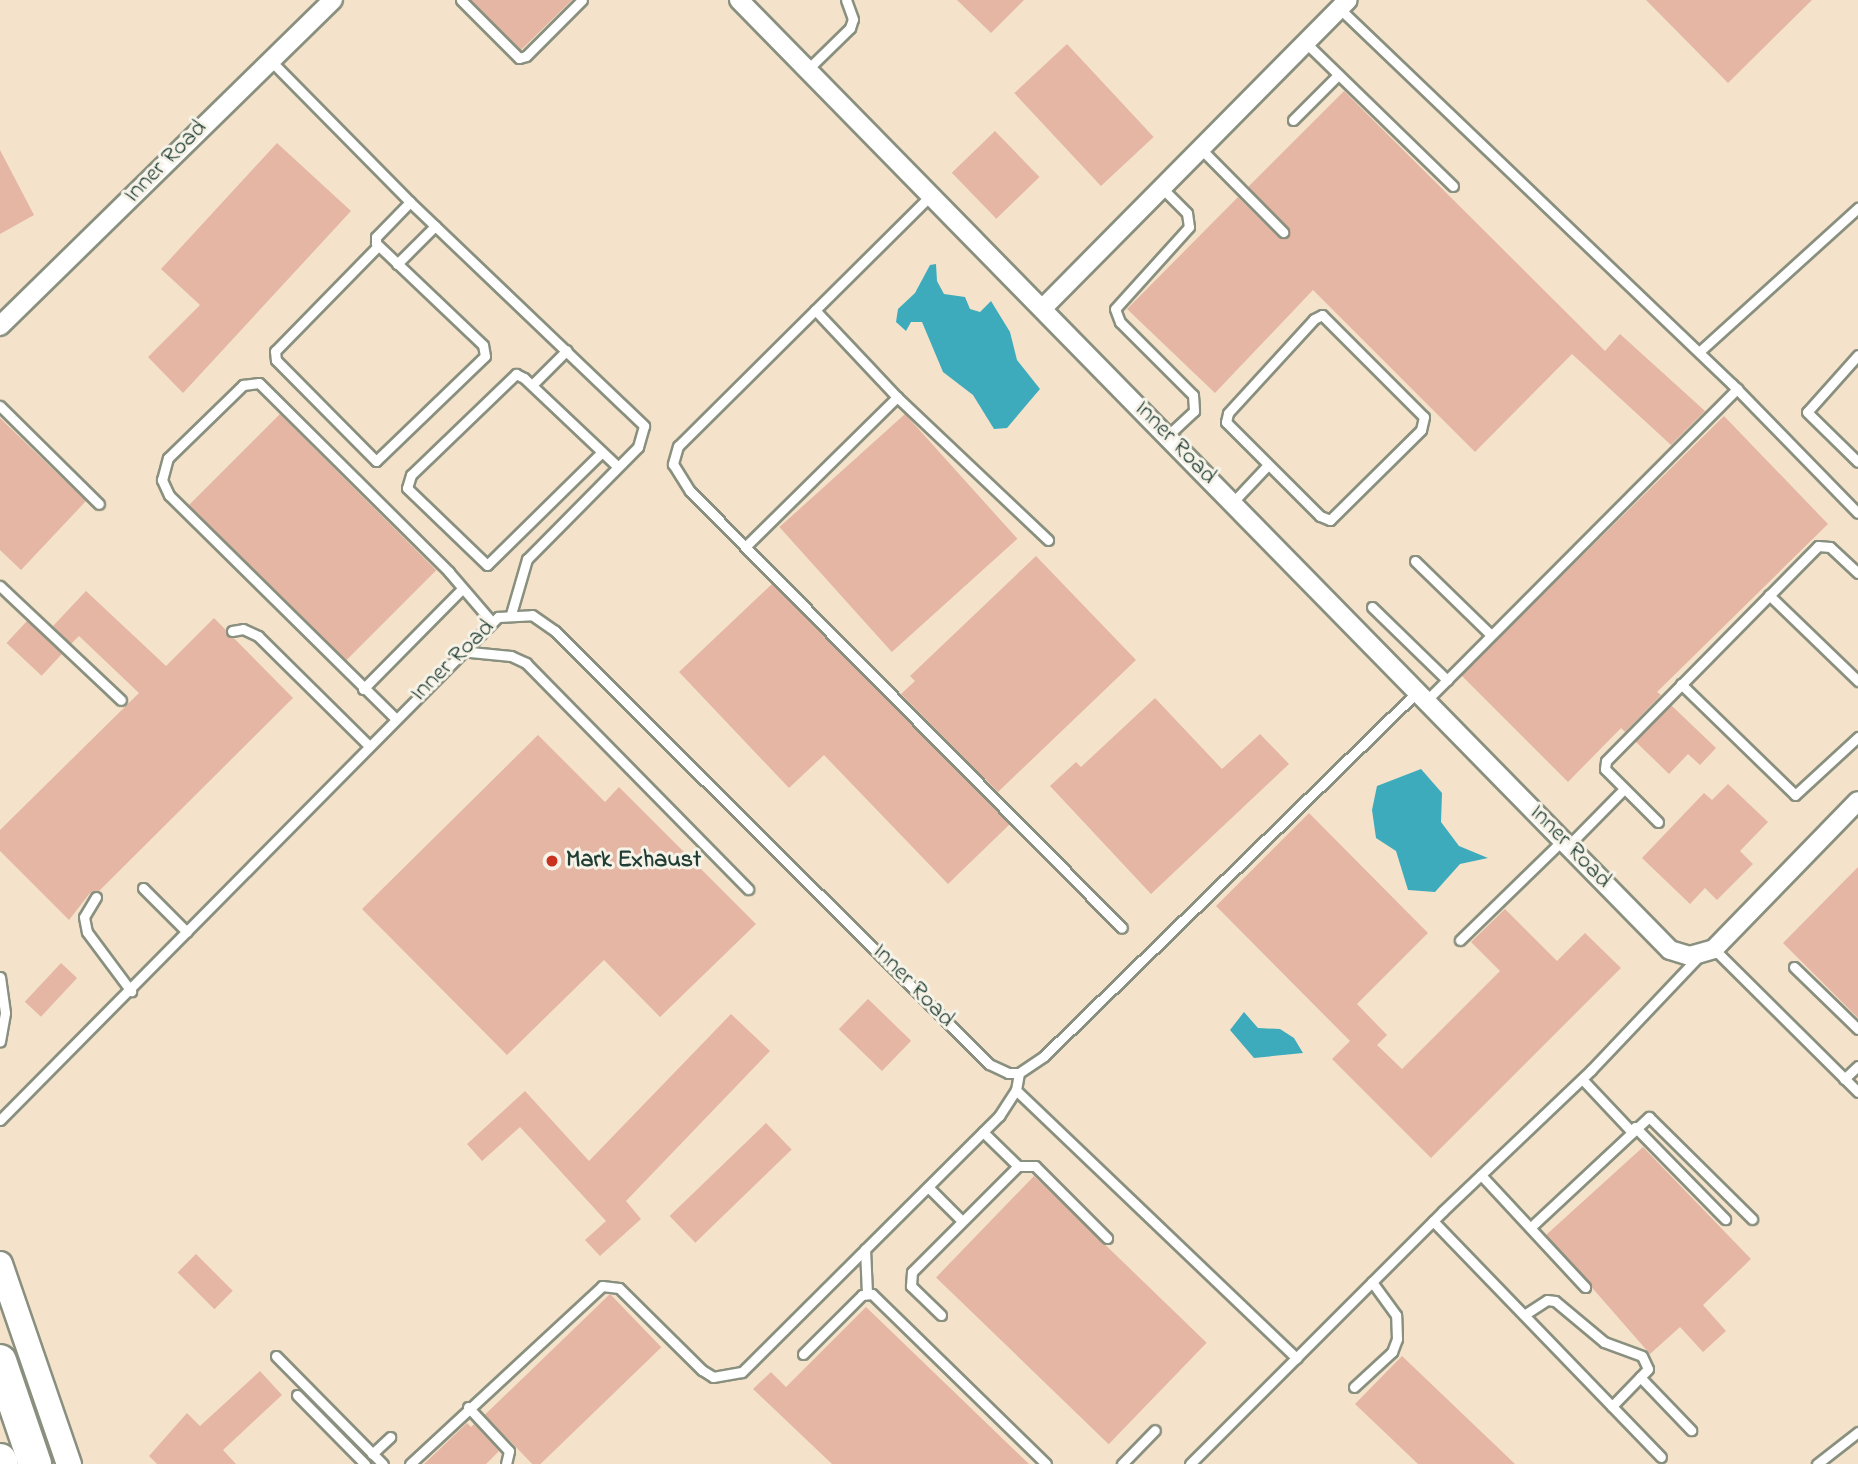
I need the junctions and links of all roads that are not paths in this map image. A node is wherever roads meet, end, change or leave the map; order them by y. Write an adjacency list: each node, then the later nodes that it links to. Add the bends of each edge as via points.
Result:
1 (333, 0): 8 (street, Inner Road)
2 (461, 0): 3 (lane, via 519,58)
3 (582, 0)
4 (739, 0): 9 (street, Inner Road)
5 (846, 0): 9 (lane, via 853,19 850,28)
6 (1344, 4): 7 (street); 26 (lane)
7 (1306, 43): 10 (lane); 12 (street)
8 (269, 58): 16 (lane); 24 (street, Inner Road)
9 (807, 69): 15 (street, Inner Road)
10 (1338, 75): 11 (lane); 13 (lane)
11 (1293, 120)
12 (1201, 149): 14 (street); 19 (lane)
13 (1453, 186)
14 (1161, 188): 22 (street); 32 (lane, via 1187,213 1189,227 1115,309 1120,322 1193,395 1194,411)
15 (931, 195): 22 (street, Inner Road); 23 (lane)
16 (410, 202): 18 (lane); 20 (lane, via 376,237)
17 (1858, 208): 26 (lane)
18 (435, 226): 21 (lane); 25 (lane)
19 (1283, 232)
20 (378, 246): 21 (lane); 21 (lane, via 275,351 276,360 376,461 485,356 483,345)
21 (397, 264)
22 (1043, 308): 32 (street, Inner Road)
23 (815, 310): 30 (lane); 42 (lane, via 678,446 673,464 690,491)
24 (0, 326)
25 (567, 350): 28 (lane); 36 (lane, via 644,426 643,440)
26 (1699, 352): 29 (lane)
27 (1858, 355): 34 (lane, via 1807,412)
28 (532, 385): 33 (lane); 40 (lane, via 511,375 406,482 413,495 484,563 492,562)
29 (1737, 389): 39 (lane); 53 (lane)
30 (897, 397): 41 (lane); 42 (lane)
31 (0, 406): 38 (lane)
32 (1168, 435): 37 (street, Inner Road)
33 (602, 452): 36 (lane); 40 (lane)
34 (1858, 462)
35 (1268, 465): 35 (lane, via 1320,516 1330,520 1421,430 1424,417 1326,318 1317,317 1227,418 1233,433); 37 (lane)
36 (618, 467): 43 (lane)
37 (1233, 502): 59 (street, Inner Road)
38 (99, 504)
39 (1858, 513)
40 (520, 535): 43 (lane)
41 (1048, 540)
42 (747, 545): 71 (lane)
43 (534, 549): 50 (lane, via 522,568)
44 (1415, 561): 53 (lane)
45 (1858, 573): 48 (lane, via 1824,544)
46 (0, 586): 60 (lane)
47 (461, 590): 51 (lane); 58 (lane); 58 (lane, via 449,572 259,383 243,385 168,458 162,480 169,495)
48 (1769, 595): 56 (lane); 57 (lane)
49 (1372, 607): 55 (lane)
50 (511, 614): 51 (lane, Inner Road); 81 (lane, Inner Road, via 532,615 555,631 989,1065)
51 (491, 621): 54 (lane, Inner Road)
52 (232, 631): 63 (lane, via 258,636)
53 (1491, 635): 55 (lane)
54 (460, 651): 61 (lane, Inner Road); 69 (lane, via 511,656 526,663)
55 (1447, 680): 59 (lane)
56 (1858, 681)
57 (1681, 684): 62 (lane, via 1795,795); 64 (lane, via 1604,765)
58 (363, 689): 61 (lane)
59 (1420, 698): 67 (street, Inner Road); 81 (lane, via 1044,1056)
60 (121, 700)
61 (395, 718): 63 (lane, Inner Road)
62 (1858, 737)
63 (368, 745): 72 (lane, Inner Road)
64 (1624, 789): 66 (lane); 67 (lane)
65 (1855, 811): 74 (street)
66 (1658, 822)
67 (1567, 842): 73 (lane); 74 (street, Inner Road, via 1660,942 1680,954)
68 (143, 888): 72 (lane)
69 (748, 889)
70 (96, 897): 77 (lane, via 84,917 87,932)
71 (1122, 929)
72 (187, 932): 77 (lane, Inner Road)
73 (1460, 940)
74 (1707, 952): 82 (lane); 83 (lane)
75 (1794, 967): 78 (lane)
76 (0, 977): 79 (lane, via 5,1013)
77 (131, 991): 86 (lane, Inner Road)
78 (1858, 1029)
79 (0, 1042)
80 (1858, 1066): 82 (lane)
81 (1019, 1073): 84 (lane)
82 (1844, 1079): 85 (lane)
83 (1582, 1080): 87 (lane); 90 (lane)
84 (1016, 1090): 88 (lane); 107 (lane)
85 (1858, 1092)
86 (0, 1120)
87 (1633, 1129): 92 (lane); 93 (lane, via 1643,1119 1653,1118); 96 (lane)
88 (983, 1132): 89 (lane); 91 (lane)
89 (1018, 1166): 94 (lane); 97 (lane, via 1035,1166)
90 (1481, 1175): 95 (lane); 96 (lane)
91 (928, 1187): 94 (lane); 98 (lane)
92 (1725, 1219)
93 (1752, 1219)
94 (962, 1221): 103 (lane, via 909,1278)
95 (1433, 1221): 100 (lane); 104 (lane)
96 (1532, 1226): 101 (lane)
97 (1107, 1238)
98 (865, 1249): 102 (lane); 113 (lane, via 742,1372 713,1377 619,1288 602,1286)
99 (0, 1264): 121 (main road)
100 (1372, 1282): 107 (lane); 110 (lane, via 1396,1315 1397,1339 1392,1352)
101 (1586, 1287)
102 (867, 1293): 105 (lane); 126 (lane)
103 (941, 1315)
104 (1524, 1315): 109 (lane, via 1547,1300 1555,1301 1604,1342 1642,1356 1648,1369); 112 (lane)
105 (803, 1354)
106 (276, 1356): 118 (lane)
107 (1296, 1358): 128 (lane)
108 (0, 1361): 120 (highway)
109 (1640, 1377): 112 (lane); 115 (lane)
110 (1354, 1387)
111 (297, 1395): 122 (lane)
112 (1612, 1405): 119 (lane)
113 (468, 1407): 124 (lane); 125 (lane, via 509,1451)
114 (1155, 1430): 127 (lane)
115 (1691, 1430)
116 (1858, 1432): 129 (lane)
117 (390, 1437): 118 (lane)
118 (372, 1454): 123 (lane)
119 (1661, 1457)
120 (35, 1464)
121 (69, 1464)
122 (365, 1464)
123 (383, 1464)
124 (410, 1464)
125 (506, 1464)
126 (1046, 1464)
127 (1122, 1464)
128 (1190, 1464)
129 (1817, 1464)

